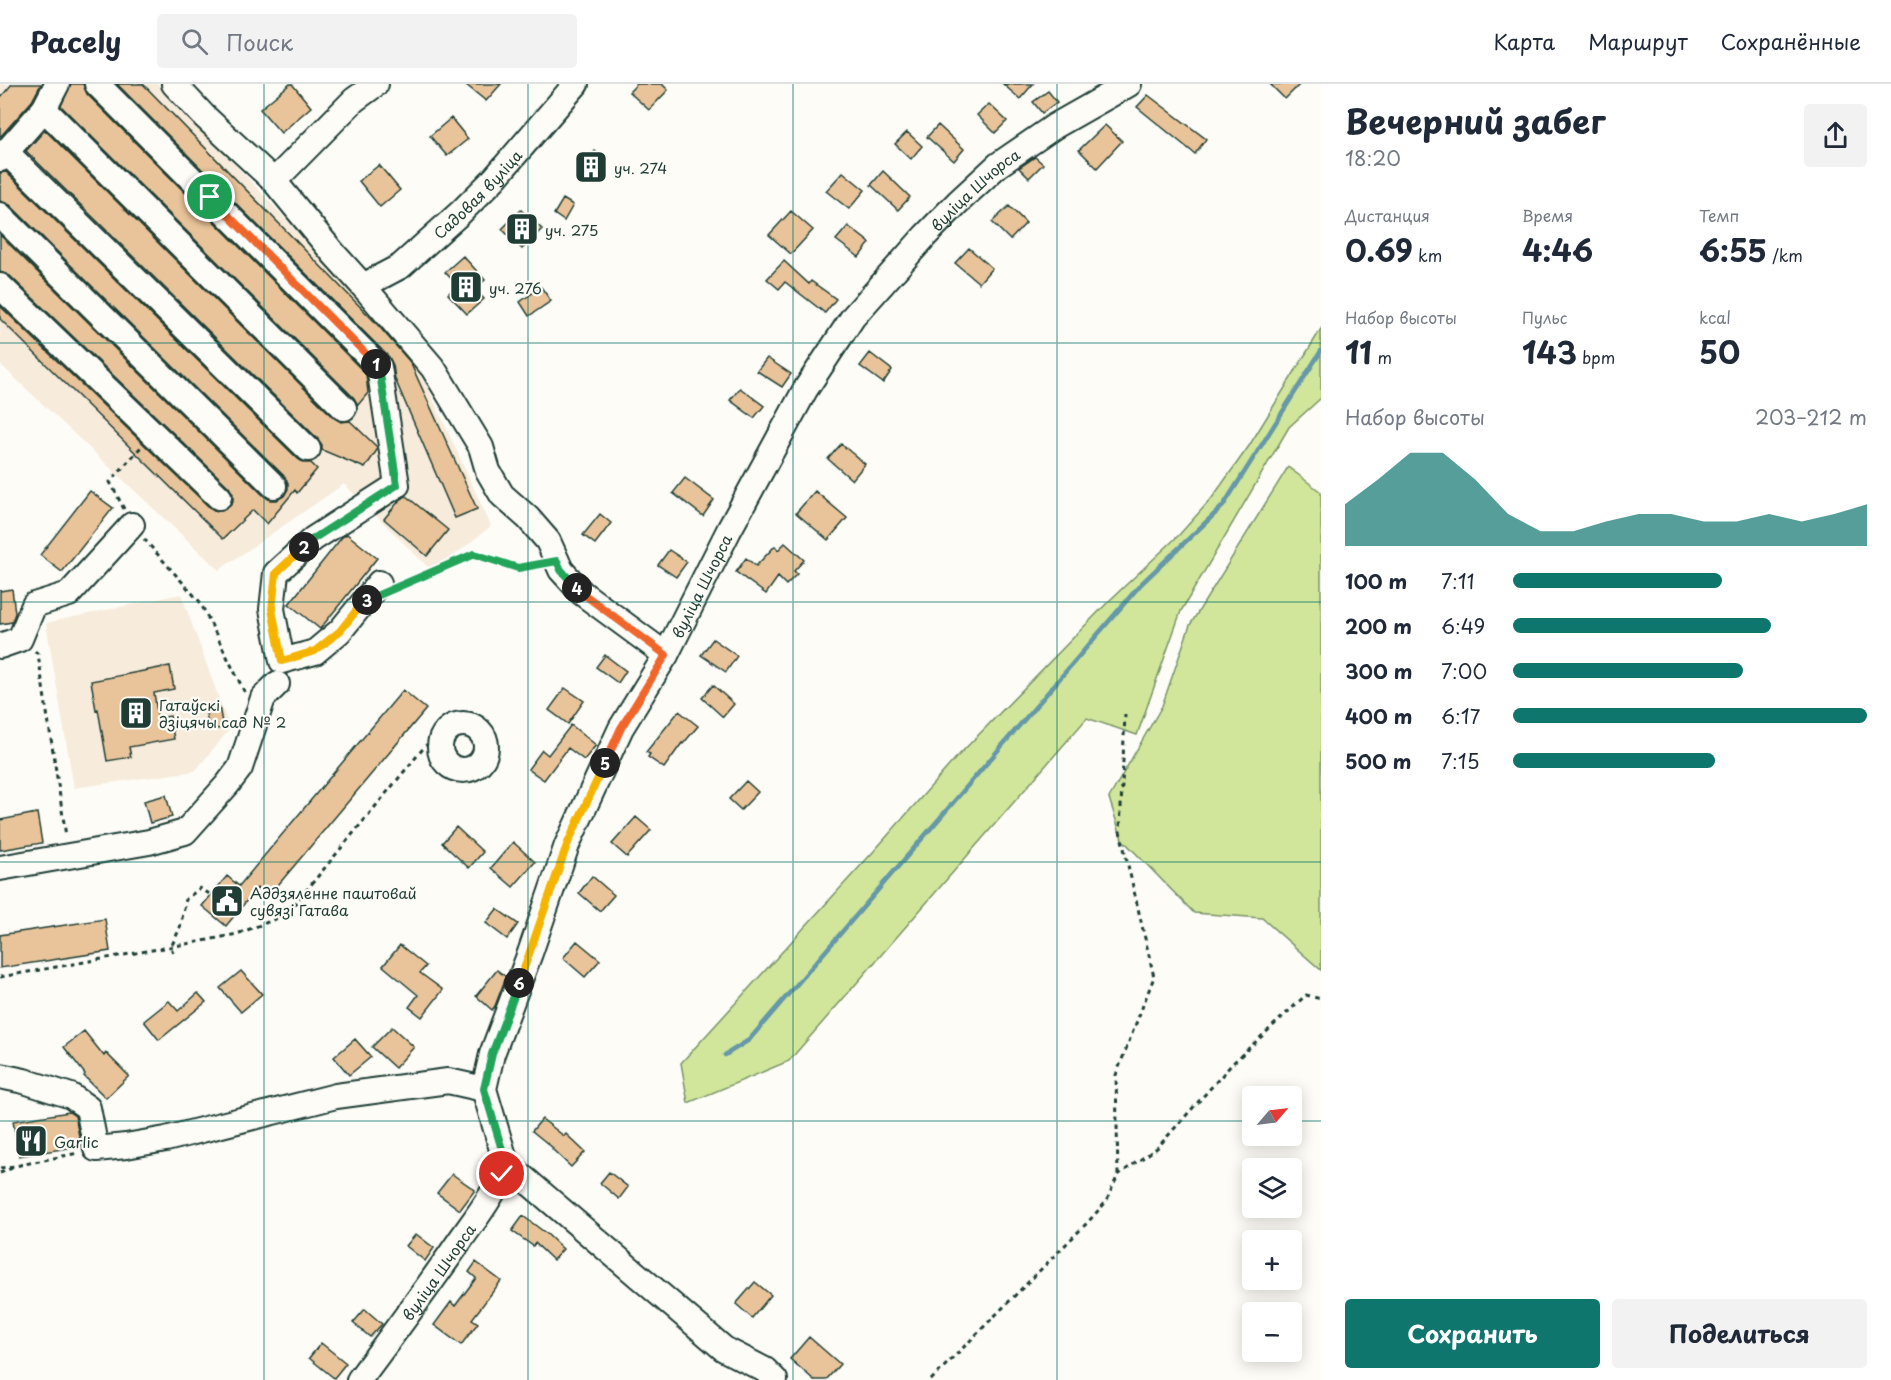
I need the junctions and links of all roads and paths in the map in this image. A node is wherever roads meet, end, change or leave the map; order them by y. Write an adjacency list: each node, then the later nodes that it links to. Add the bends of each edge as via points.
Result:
1 (57, 84): 7 (street)
2 (98, 84): 20 (street, via 379,367 397,485 313,539 276,573 272,609 282,661 315,651)
3 (174, 84): 9 (street)
4 (376, 84): 9 (street, via 354,100)
5 (576, 84): 12 (street, Садовая вуліца, via 494,179 459,213 401,266)
6 (1129, 84): 22 (street, вуліца Шчорса, via 1055,126 998,165 925,236 854,317 806,390)
7 (44, 109): 8 (street); 13 (street)
8 (3, 155): 15 (street)
9 (274, 181): 12 (street)
10 (0, 214): 16 (street)
11 (0, 286): 14 (street)
12 (363, 286): 19 (street, via 433,368 480,447 502,495 548,542)
13 (344, 408)
14 (152, 434): 17 (street); 18 (path, via 110,482)
15 (308, 449)
16 (274, 486)
17 (219, 497)
18 (132, 525): 21 (street, via 69,594 34,605); 25 (path, via 200,602)
19 (557, 561): 20 (path, via 518,568 474,554); 22 (street, via 582,593)
20 (386, 586)
21 (10, 643): 27 (path, via 38,654)
22 (666, 655): 35 (street, вуліца Шчорса, via 621,728 567,845 492,1054)
23 (277, 684): 25 (street, via 263,698)
24 (1125, 714): 41 (path, via 1120,831 1154,976 1116,1075)
25 (258, 715): 27 (street, via 240,768 185,832)
26 (432, 751): 30 (path, via 426,745 286,915 237,934)
27 (69, 857): 28 (street)
28 (0, 868)
29 (211, 895): 30 (path, via 200,888 186,900)
30 (171, 947): 31 (path); 32 (path)
31 (173, 953)
32 (0, 977)
33 (1321, 999): 41 (path, via 1306,995 1233,1063 1157,1148)
34 (0, 1076): 36 (street, via 71,1096 88,1108)
35 (484, 1089): 36 (street, via 448,1081 336,1096 166,1139); 37 (street, вуліца Шчорса)
36 (96, 1149): 38 (path)
37 (506, 1163): 42 (street, вуліца Шчорса, via 491,1197); 43 (street, via 724,1349 765,1370)
38 (15, 1166): 39 (path); 40 (path)
39 (0, 1168)
40 (0, 1173)
41 (1118, 1175): 44 (path, via 1106,1202 1087,1223)
42 (359, 1380)
43 (775, 1380)
44 (931, 1380)

